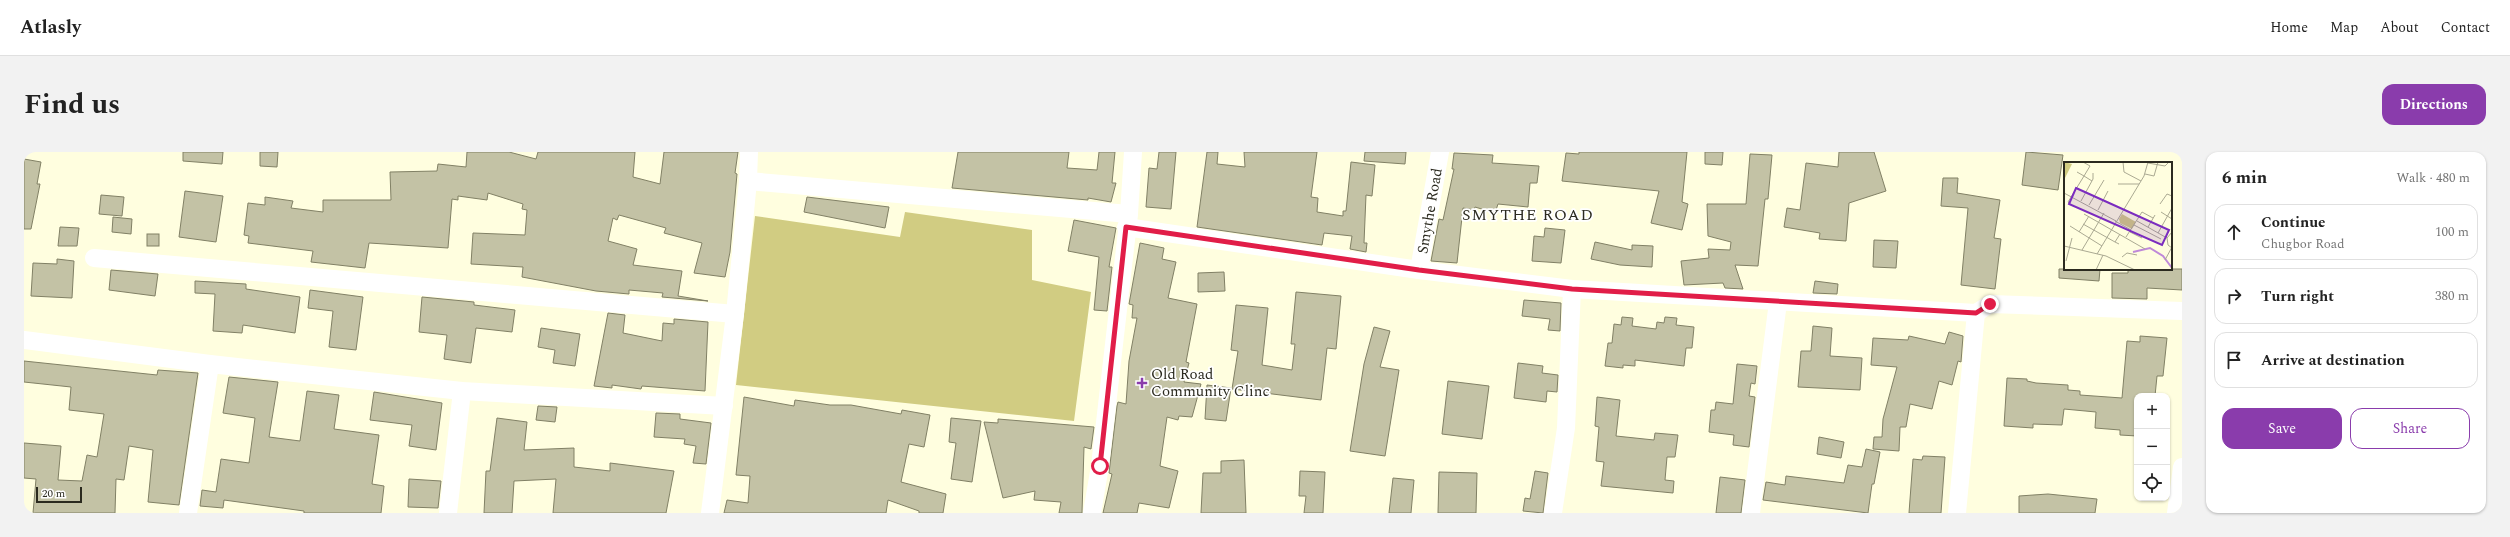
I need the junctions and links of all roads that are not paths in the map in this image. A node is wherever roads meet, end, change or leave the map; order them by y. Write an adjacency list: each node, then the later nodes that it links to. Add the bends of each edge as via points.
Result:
1 (749, 152): 4 (street)
2 (1133, 152): 5 (street)
3 (1440, 152): 7 (street, Smythe Road)
4 (748, 181): 5 (street); 12 (street)
5 (1127, 221): 7 (street); 21 (street, via 1100,466)
6 (94, 258): 12 (street)
7 (1419, 270): 8 (street)
8 (1572, 289): 9 (street); 22 (street, via 1566,428)
9 (1778, 302): 11 (street); 23 (street)
10 (2182, 311): 11 (street, via 1990,304)
11 (1976, 313): 24 (street)
12 (735, 314): 16 (street)
13 (24, 340): 14 (street)
14 (210, 364): 15 (street); 18 (street)
15 (462, 392): 16 (street); 19 (street)
16 (724, 406): 20 (street)
17 (2182, 467): 25 (street)
18 (188, 513)
19 (448, 513)
20 (710, 513)
21 (1092, 513)
22 (1553, 513)
23 (1751, 513)
24 (1957, 513)
25 (2176, 513)

